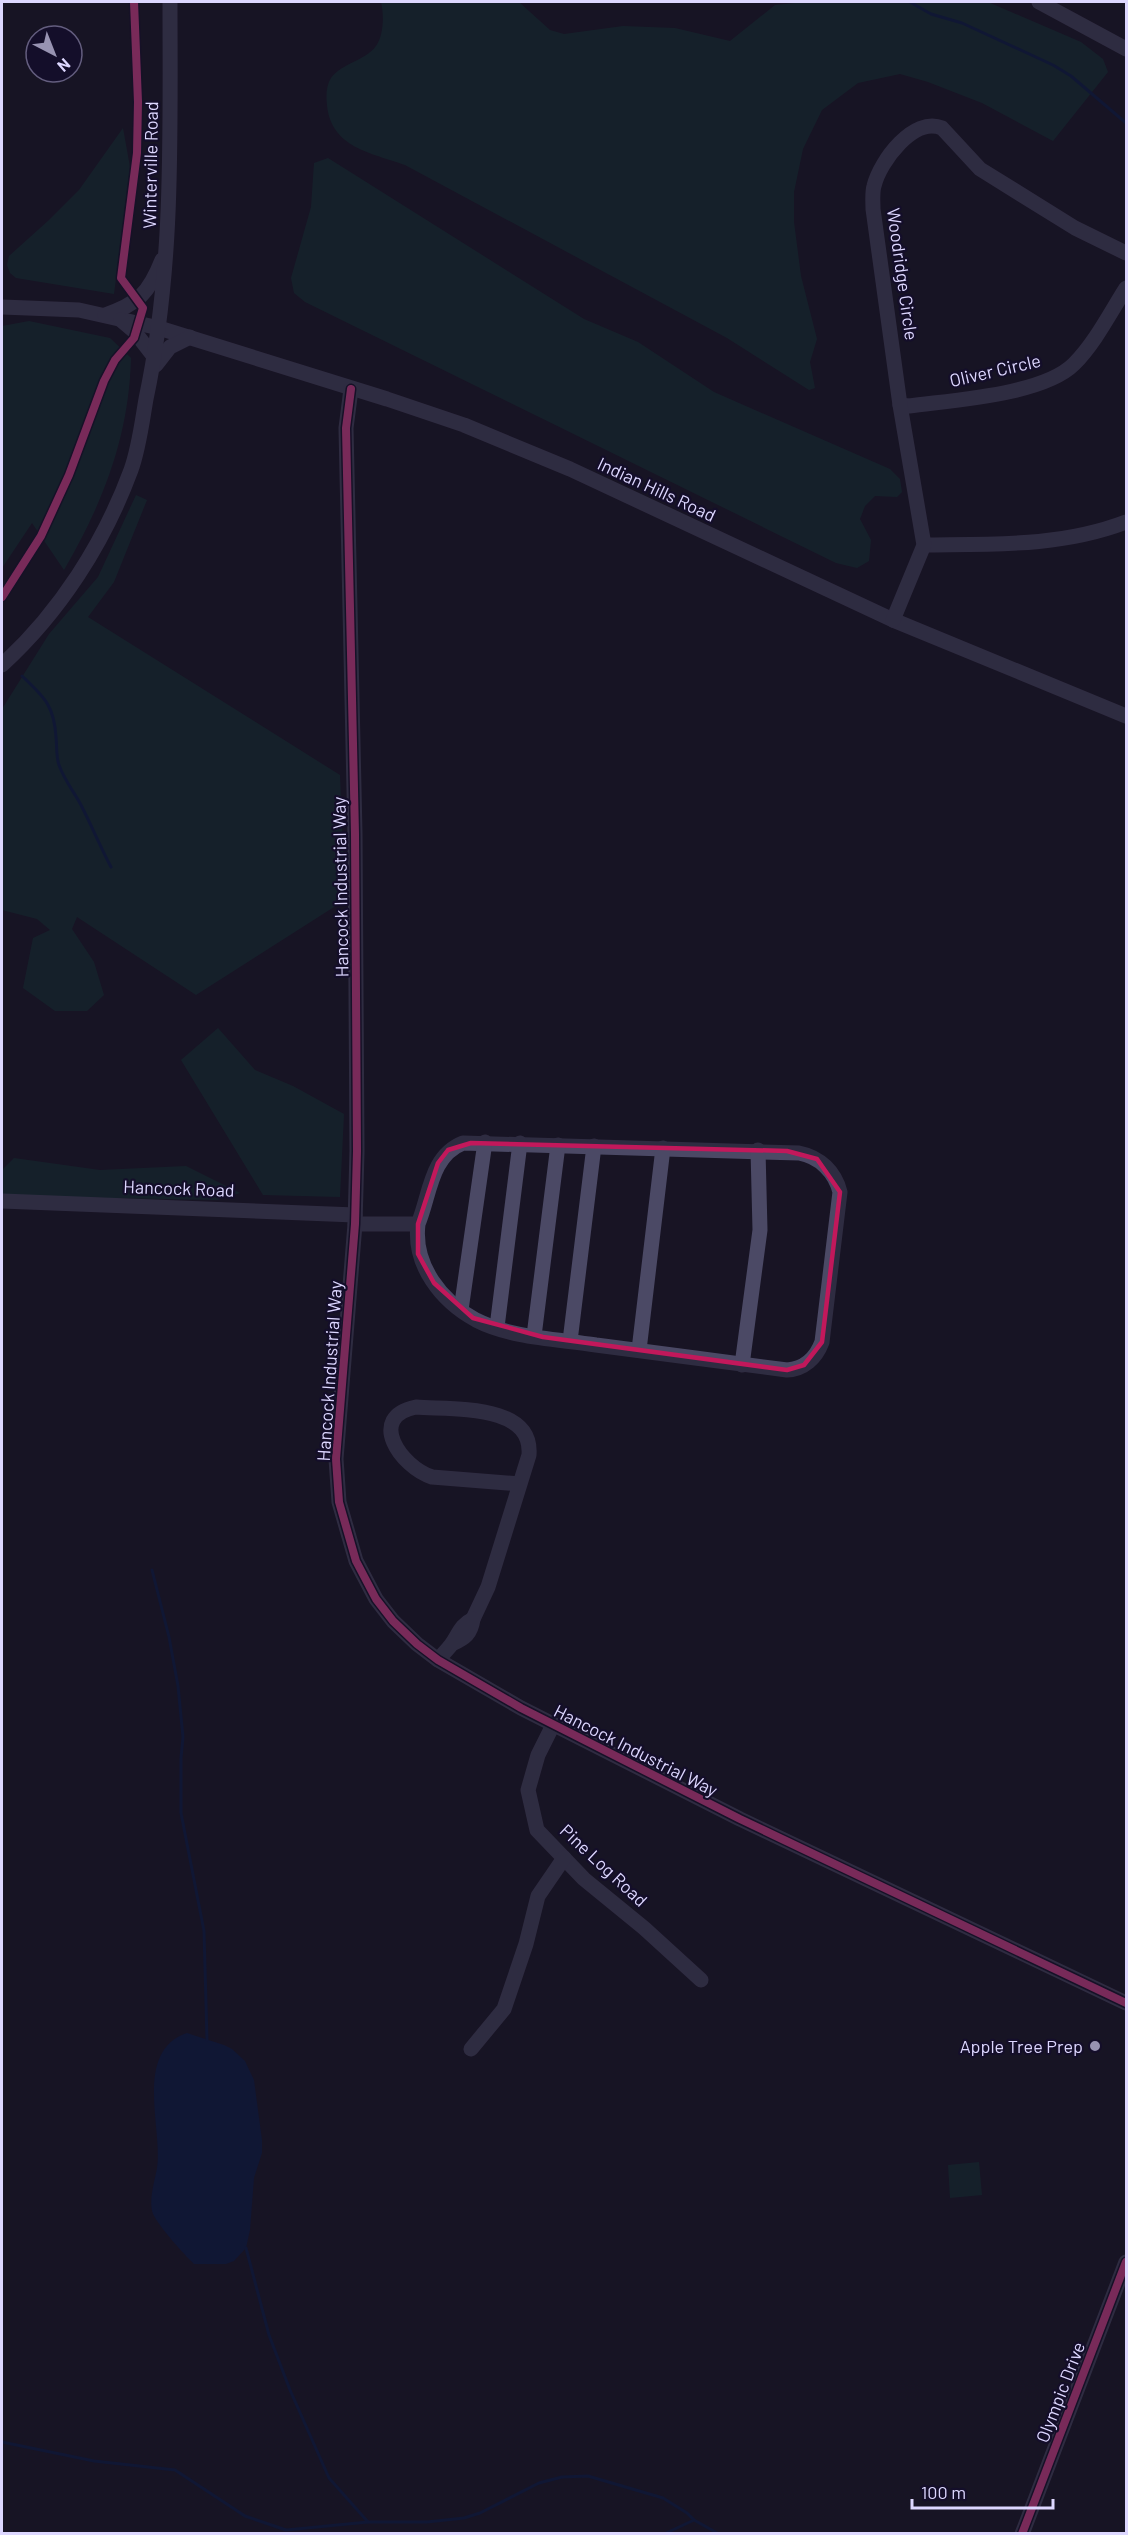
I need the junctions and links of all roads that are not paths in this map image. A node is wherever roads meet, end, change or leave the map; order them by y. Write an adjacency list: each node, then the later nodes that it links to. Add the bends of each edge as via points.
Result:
1 (170, 2): 5 (street, Winterville Road)
2 (1039, 2): 3 (street)
3 (1059, 6): 4 (street)
4 (1126, 49)
5 (168, 243): 9 (street, via 147,291 123,309); 11 (street, Winterville Road)
6 (1126, 253): 15 (street, Woodridge Circle, via 1075,228 980,169 942,128 926,125 906,138 880,170 873,209)
7 (1126, 288): 15 (street, Oliver Circle, via 1074,365 1046,381 980,397)
8 (2, 307): 9 (street, Indian Hills Road, via 79,310)
9 (102, 315): 10 (street, Indian Hills Road)
10 (121, 320): 11 (street, Indian Hills Road); 13 (street, via 134,331)
11 (159, 328): 12 (street, Indian Hills Road); 13 (street, Winterville Road)
12 (190, 338): 13 (street, via 170,347); 14 (street, Indian Hills Road)
13 (154, 364): 19 (street, Winterville Road, via 132,468 98,544 64,596)
14 (351, 389): 18 (street, Indian Hills Road, via 464,425 570,469); 28 (street, Hancock Industrial Way, via 346,428 355,844)
15 (900, 405): 17 (street, Woodridge Circle)
16 (1126, 522): 17 (street, via 1051,542)
17 (924, 545): 18 (street)
18 (893, 620): 20 (street, Indian Hills Road)
19 (2, 665)
20 (1126, 716)
21 (485, 1142): 22 (street); 29 (street, via 463,1143 442,1156); 30 (street)
22 (520, 1143): 23 (street); 31 (street)
23 (558, 1144): 24 (street); 32 (street)
24 (594, 1146): 25 (street); 33 (street)
25 (663, 1148): 26 (street); 34 (street)
26 (758, 1150): 35 (street, via 760,1230); 35 (street, via 809,1155 826,1167 838,1182 840,1192 818,1353 794,1370)
27 (2, 1201): 28 (street, Hancock Road)
28 (355, 1220): 29 (street, Hancock Road); 37 (street, Hancock Industrial Way, via 336,1459 339,1502 356,1561 376,1599 405,1632)
29 (418, 1224): 30 (street, via 422,1264 434,1283)
30 (461, 1310): 31 (street)
31 (497, 1327): 32 (street)
32 (534, 1336): 33 (street)
33 (570, 1341): 34 (street)
34 (639, 1350): 35 (street)
35 (742, 1365)
36 (520, 1484): 36 (street, via 530,1445 524,1430 509,1419 498,1414 416,1407 407,1409 393,1422 390,1430 400,1455 422,1474); 37 (street, via 470,1633 452,1644)
37 (438, 1660): 38 (street, Hancock Industrial Way)
38 (553, 1725): 39 (street, Pine Log Road, via 538,1755 528,1790 537,1830); 41 (street, Hancock Industrial Way)
39 (564, 1858): 40 (street, Pine Log Road); 42 (street, via 538,1896 504,2009)
40 (701, 1980)
41 (1126, 2003)
42 (471, 2049)
43 (1126, 2262): 44 (street, Olympic Drive)
44 (1022, 2534)

